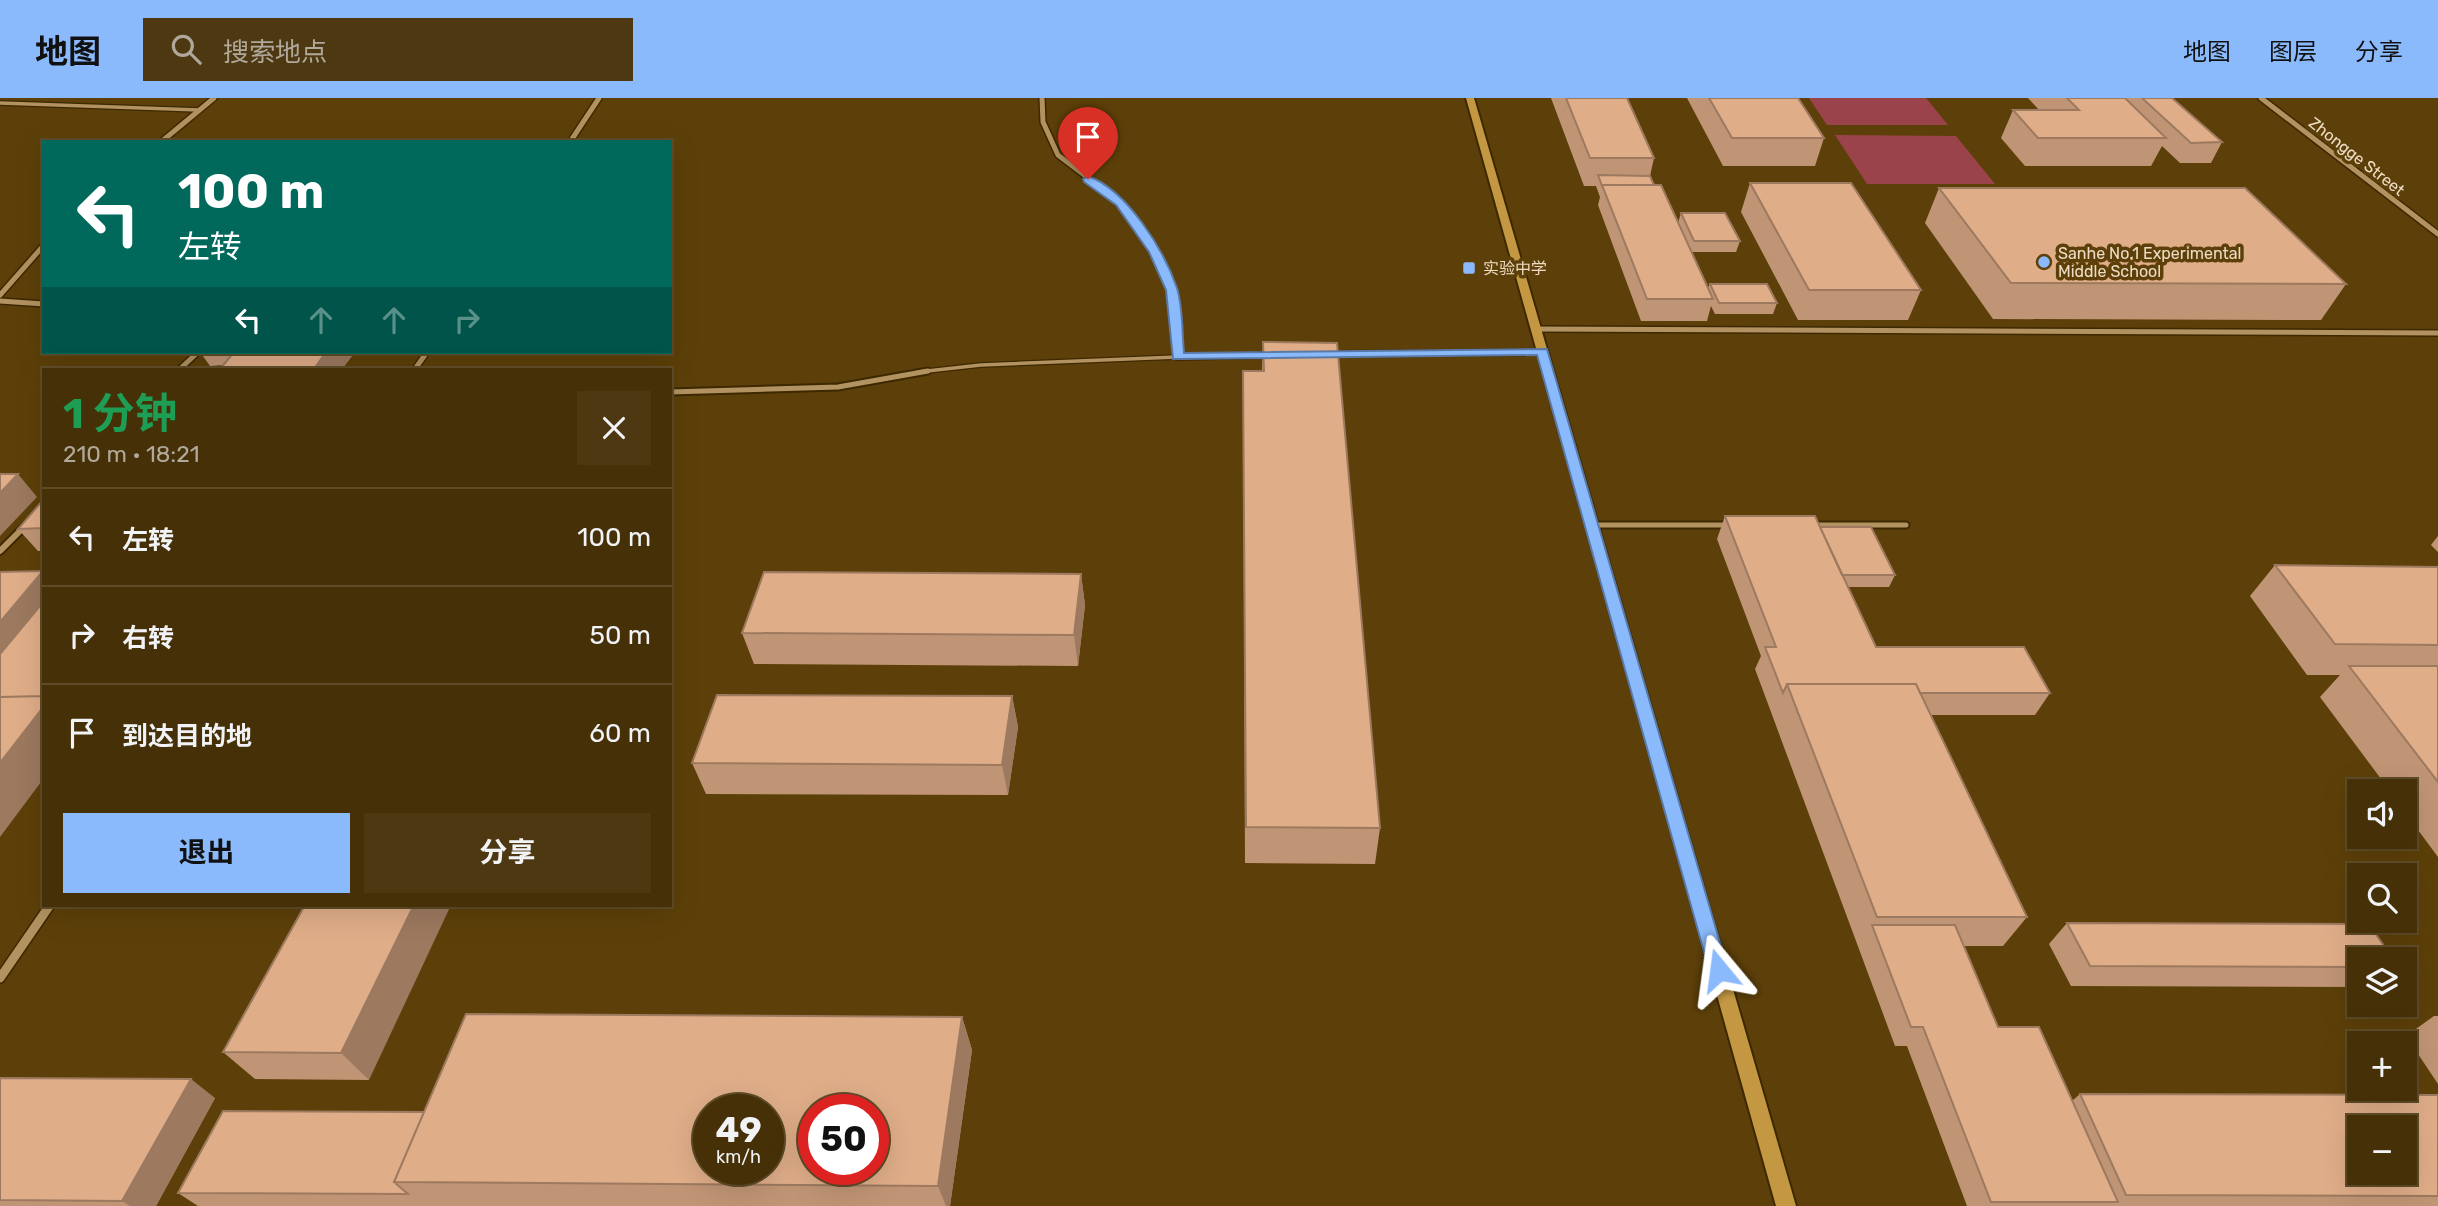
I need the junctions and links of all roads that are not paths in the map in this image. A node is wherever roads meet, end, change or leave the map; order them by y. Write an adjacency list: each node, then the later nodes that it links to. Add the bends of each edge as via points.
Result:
1 (214, 98): 7 (street)
2 (600, 98): 9 (street)
3 (1042, 98): 21 (street, via 1042,122 1058,155 1120,202 1155,252 1172,290)
4 (1470, 98): 15 (main road)
5 (2261, 98): 10 (street, Zhongge Street)
6 (0, 103): 7 (lane)
7 (200, 110): 8 (street)
8 (163, 140)
9 (571, 140)
10 (2438, 234)
11 (42, 247): 12 (street)
12 (0, 295)
13 (0, 301): 14 (street)
14 (42, 304)
15 (1535, 329): 16 (street); 17 (main road)
16 (2438, 332)
17 (1542, 352): 20 (street); 25 (main road)
18 (196, 354): 22 (street)
19 (1286, 355): 21 (street)
20 (1326, 355)
21 (1178, 356): 23 (lane, via 981,365 838,387)
22 (181, 368)
23 (672, 392)
24 (35, 515): 29 (street)
25 (1592, 525): 26 (lane); 32 (main road)
26 (1742, 525)
27 (1810, 525): 28 (lane)
28 (1906, 525)
29 (0, 551)
30 (49, 907): 31 (street)
31 (0, 978)
32 (1786, 1206)

